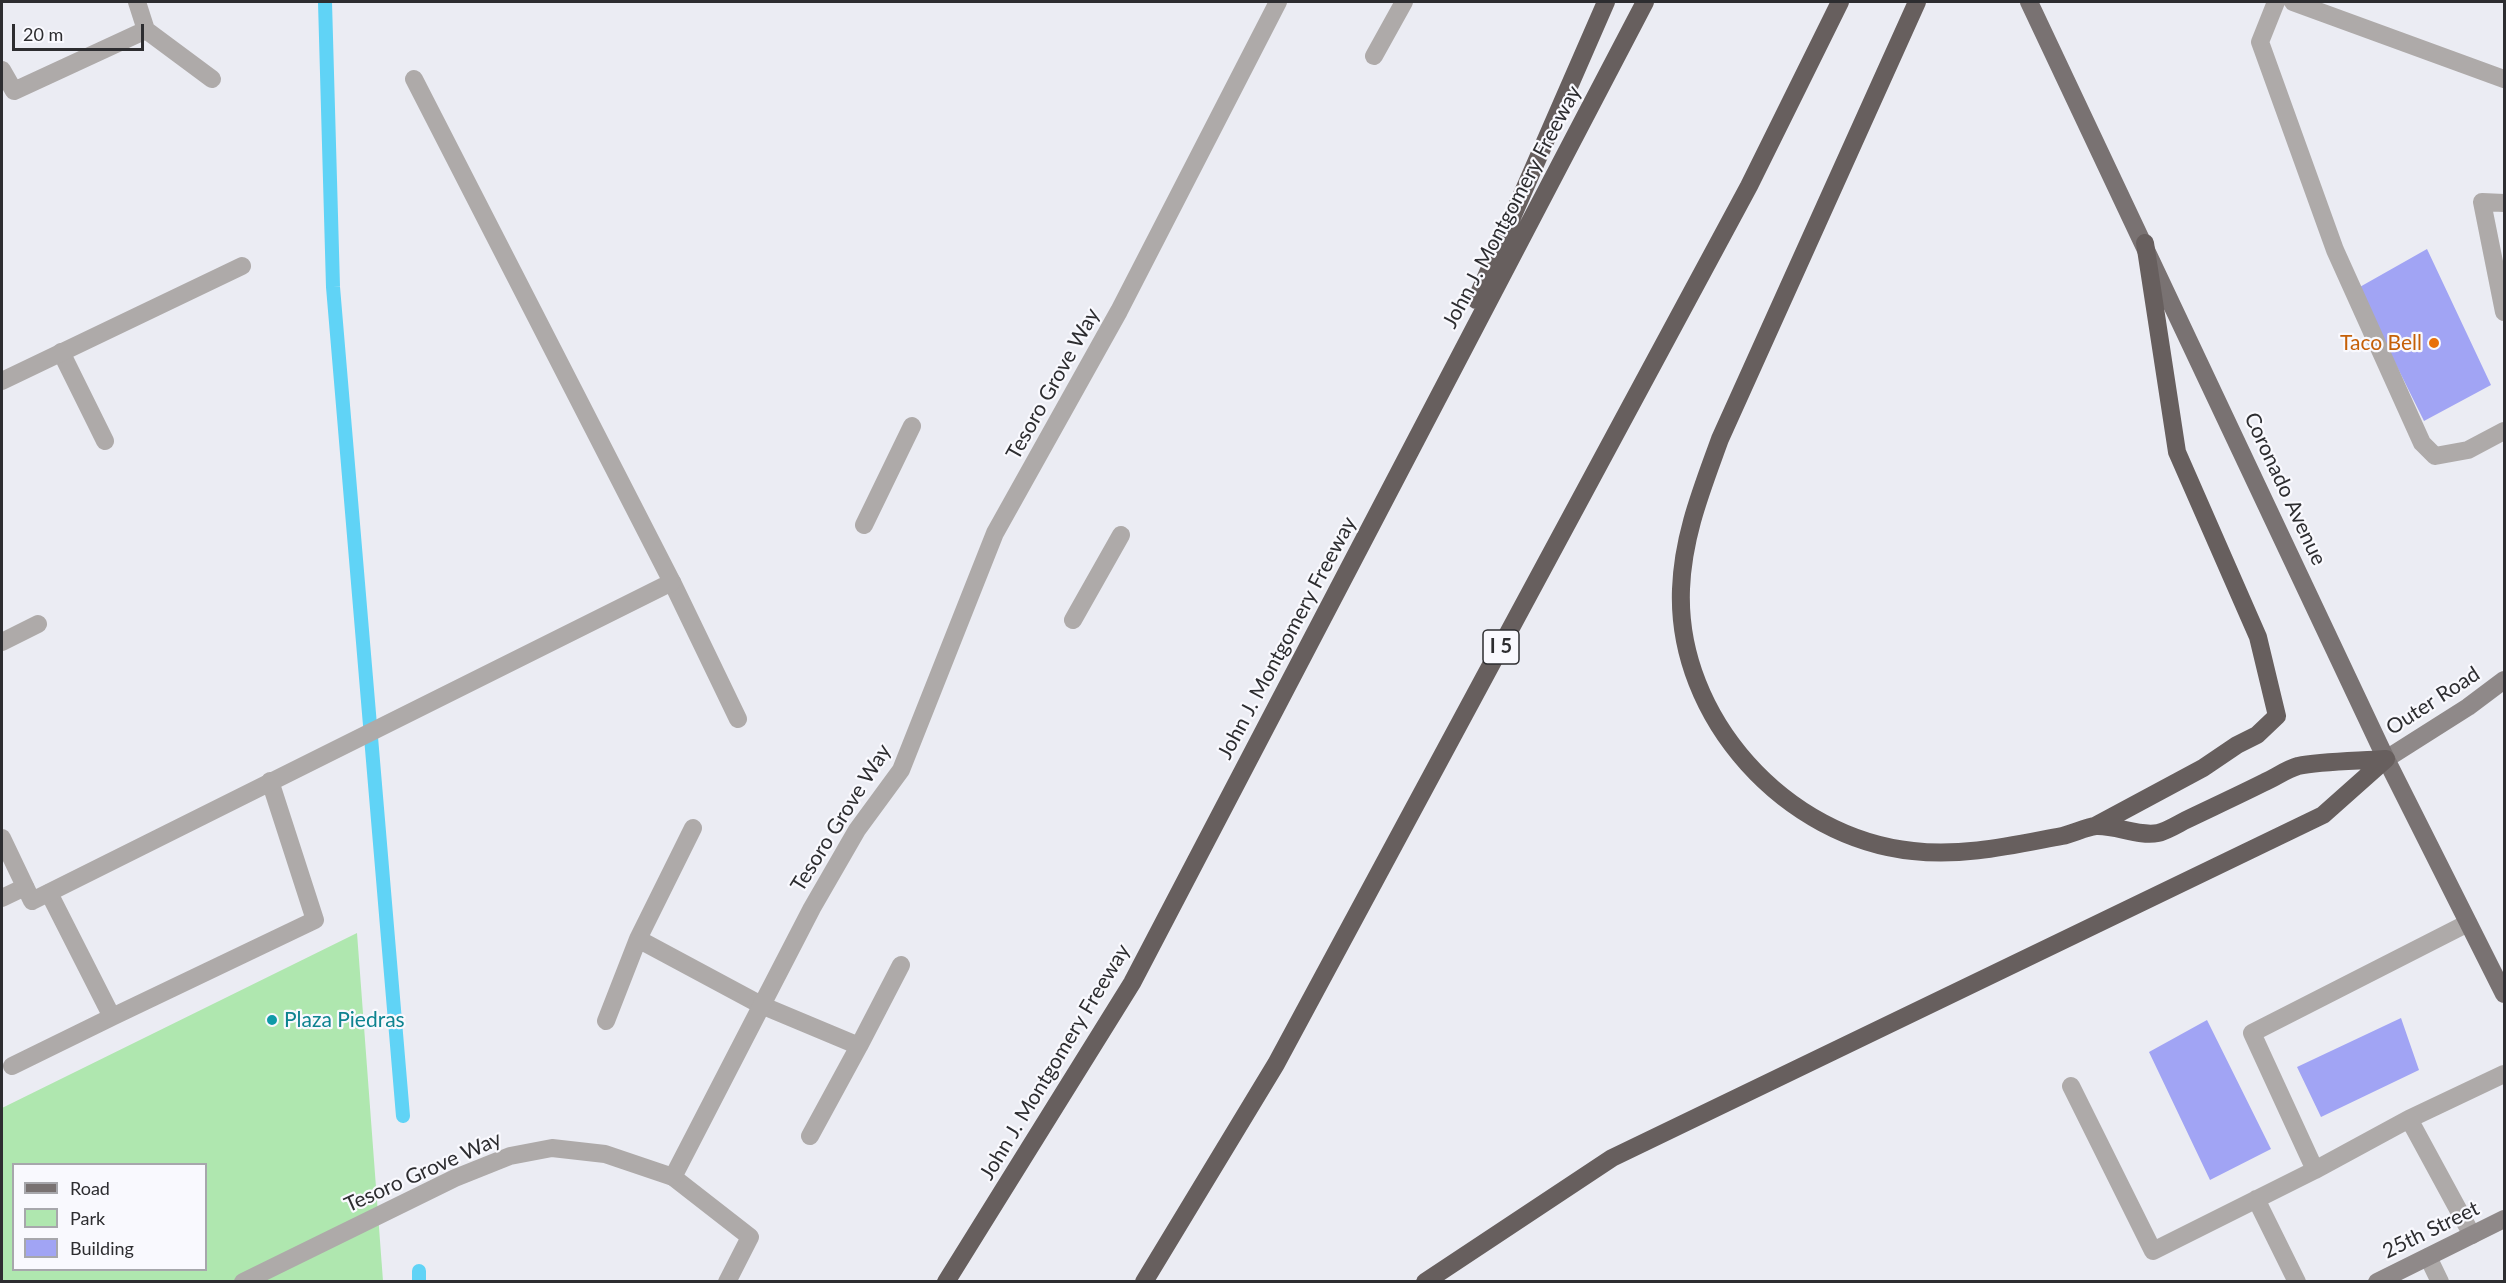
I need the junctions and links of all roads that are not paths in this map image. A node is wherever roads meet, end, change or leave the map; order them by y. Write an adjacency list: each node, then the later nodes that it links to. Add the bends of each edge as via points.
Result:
1 (137, 2): 11 (street)
2 (1278, 2): 47 (street, Tesoro Grove Way, via 1119,311 995,533 901,770 857,830)
3 (1404, 2): 12 (street)
4 (1606, 2): 25 (highway)
5 (1645, 2): 25 (highway, John J. Montgomery Freeway)
6 (1840, 2): 65 (highway, I 5, via 1749,186 1282,1053)
7 (1917, 2): 37 (highway, via 1720,439 1697,501 1684,551 1681,592 1685,632 1710,710 1732,745 1792,805 1830,826 1870,842 1912,851 1954,853 2071,834)
8 (2029, 2): 18 (main road, Coronado Avenue)
9 (2276, 2): 24 (street, via 2260,42 2335,250 2422,443 2435,456 2468,450)
10 (2293, 2): 16 (street)
11 (147, 30): 13 (street, via 14,91); 14 (street)
12 (1374, 56)
13 (2, 70)
14 (212, 79)
15 (414, 79): 29 (street)
16 (2505, 79)
17 (2505, 203): 20 (street, via 2482,202)
18 (2145, 243): 35 (main road, Coronado Avenue); 37 (highway, via 2177,452 2258,637 2277,716 2258,735)
19 (242, 266): 21 (street)
20 (2505, 312)
21 (61, 352): 22 (street); 26 (street)
22 (2, 381)
23 (912, 426): 27 (street)
24 (2505, 431)
25 (1417, 436): 64 (highway, John J. Montgomery Freeway, via 1132,983)
26 (105, 441)
27 (864, 525)
28 (1121, 535): 30 (street)
29 (672, 582): 34 (street); 36 (street)
30 (1073, 620)
31 (38, 624): 32 (street)
32 (2, 642)
33 (2505, 680): 35 (street, Outer Road)
34 (738, 719)
35 (2386, 759): 37 (highway, via 2298,766 2157,834); 43 (main road, Coronado Avenue); 66 (highway, via 2323,815 1612,1158)
36 (270, 781): 41 (street); 48 (street, via 315,920)
37 (2095, 826)
38 (693, 828): 44 (street)
39 (2, 838): 40 (street)
40 (25, 887): 41 (street, via 32,901); 42 (street)
41 (49, 893): 48 (street)
42 (2, 898)
43 (2468, 923): 46 (main road, Coronado Avenue); 56 (street, via 2252,1034)
44 (638, 939): 47 (street); 49 (street)
45 (901, 965): 50 (street)
46 (2505, 994)
47 (761, 1005): 50 (street); 57 (street, Tesoro Grove Way)
48 (112, 1017): 51 (street)
49 (606, 1021)
50 (859, 1046): 55 (street)
51 (12, 1066)
52 (2505, 1074): 54 (street)
53 (2071, 1086): 58 (street, via 2153,1251)
54 (2409, 1119): 56 (street); 60 (street)
55 (810, 1136)
56 (2315, 1170): 58 (street)
57 (673, 1177): 62 (street, Tesoro Grove Way, via 605,1154 552,1148 510,1156 455,1178); 63 (street, via 750,1237)
58 (2256, 1199): 67 (street)
59 (2505, 1219): 60 (street, 25th Street)
60 (2472, 1235): 61 (street, 25th Street)
61 (2428, 1257): 68 (street, 25th Street); 69 (street)
62 (243, 1281)
63 (727, 1281)
64 (946, 1281)
65 (1144, 1281)
66 (1425, 1281)
67 (2297, 1281)
68 (2377, 1281)
69 (2440, 1281)

